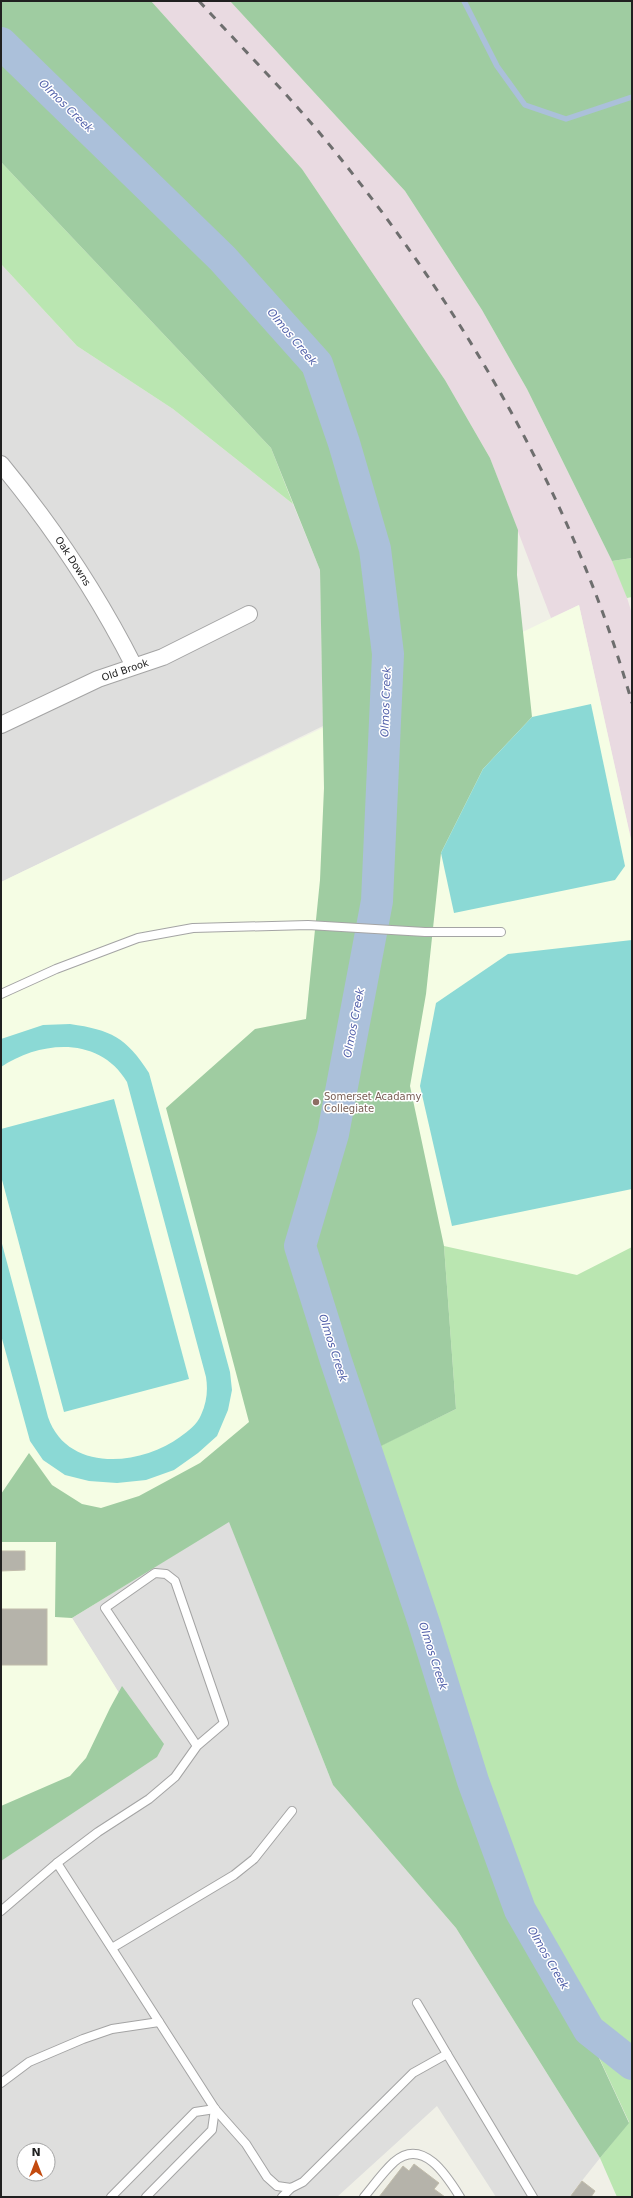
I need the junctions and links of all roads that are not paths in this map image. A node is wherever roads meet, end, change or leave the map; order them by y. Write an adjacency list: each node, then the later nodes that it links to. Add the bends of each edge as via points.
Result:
1 (1, 464): 3 (street, Oak Downs, via 38,509 76,562)
2 (249, 614): 3 (street, Old Brook, via 163,657)
3 (134, 666): 4 (street, Old Brook, via 67,692)
4 (1, 725)
5 (501, 932): 6 (lane, via 425,932 308,925 193,928 138,938 56,969)
6 (1, 994)
7 (197, 1746): 7 (lane, via 105,1608 155,1572 166,1574 175,1581 224,1723); 9 (lane, via 175,1777 149,1799 98,1832)
8 (292, 1811): 11 (lane, via 254,1859 234,1875)
9 (57, 1863): 10 (lane); 11 (lane)
10 (1, 1911)
11 (112, 1948): 13 (lane)
12 (417, 2004): 14 (lane)
13 (159, 2022): 15 (lane, via 112,2029 83,2039 29,2062); 16 (lane)
14 (447, 2054): 17 (lane, via 413,2073 304,2182); 23 (lane)
15 (1, 2083)
16 (215, 2109): 17 (lane, via 246,2144 267,2177 277,2186); 18 (lane, via 195,2112); 19 (lane, via 212,2130)
17 (291, 2188): 20 (lane)
18 (111, 2197)
19 (146, 2197)
20 (282, 2197)
21 (364, 2197): 22 (lane, via 394,2162 410,2154 434,2162)
22 (460, 2197)
23 (533, 2197)

